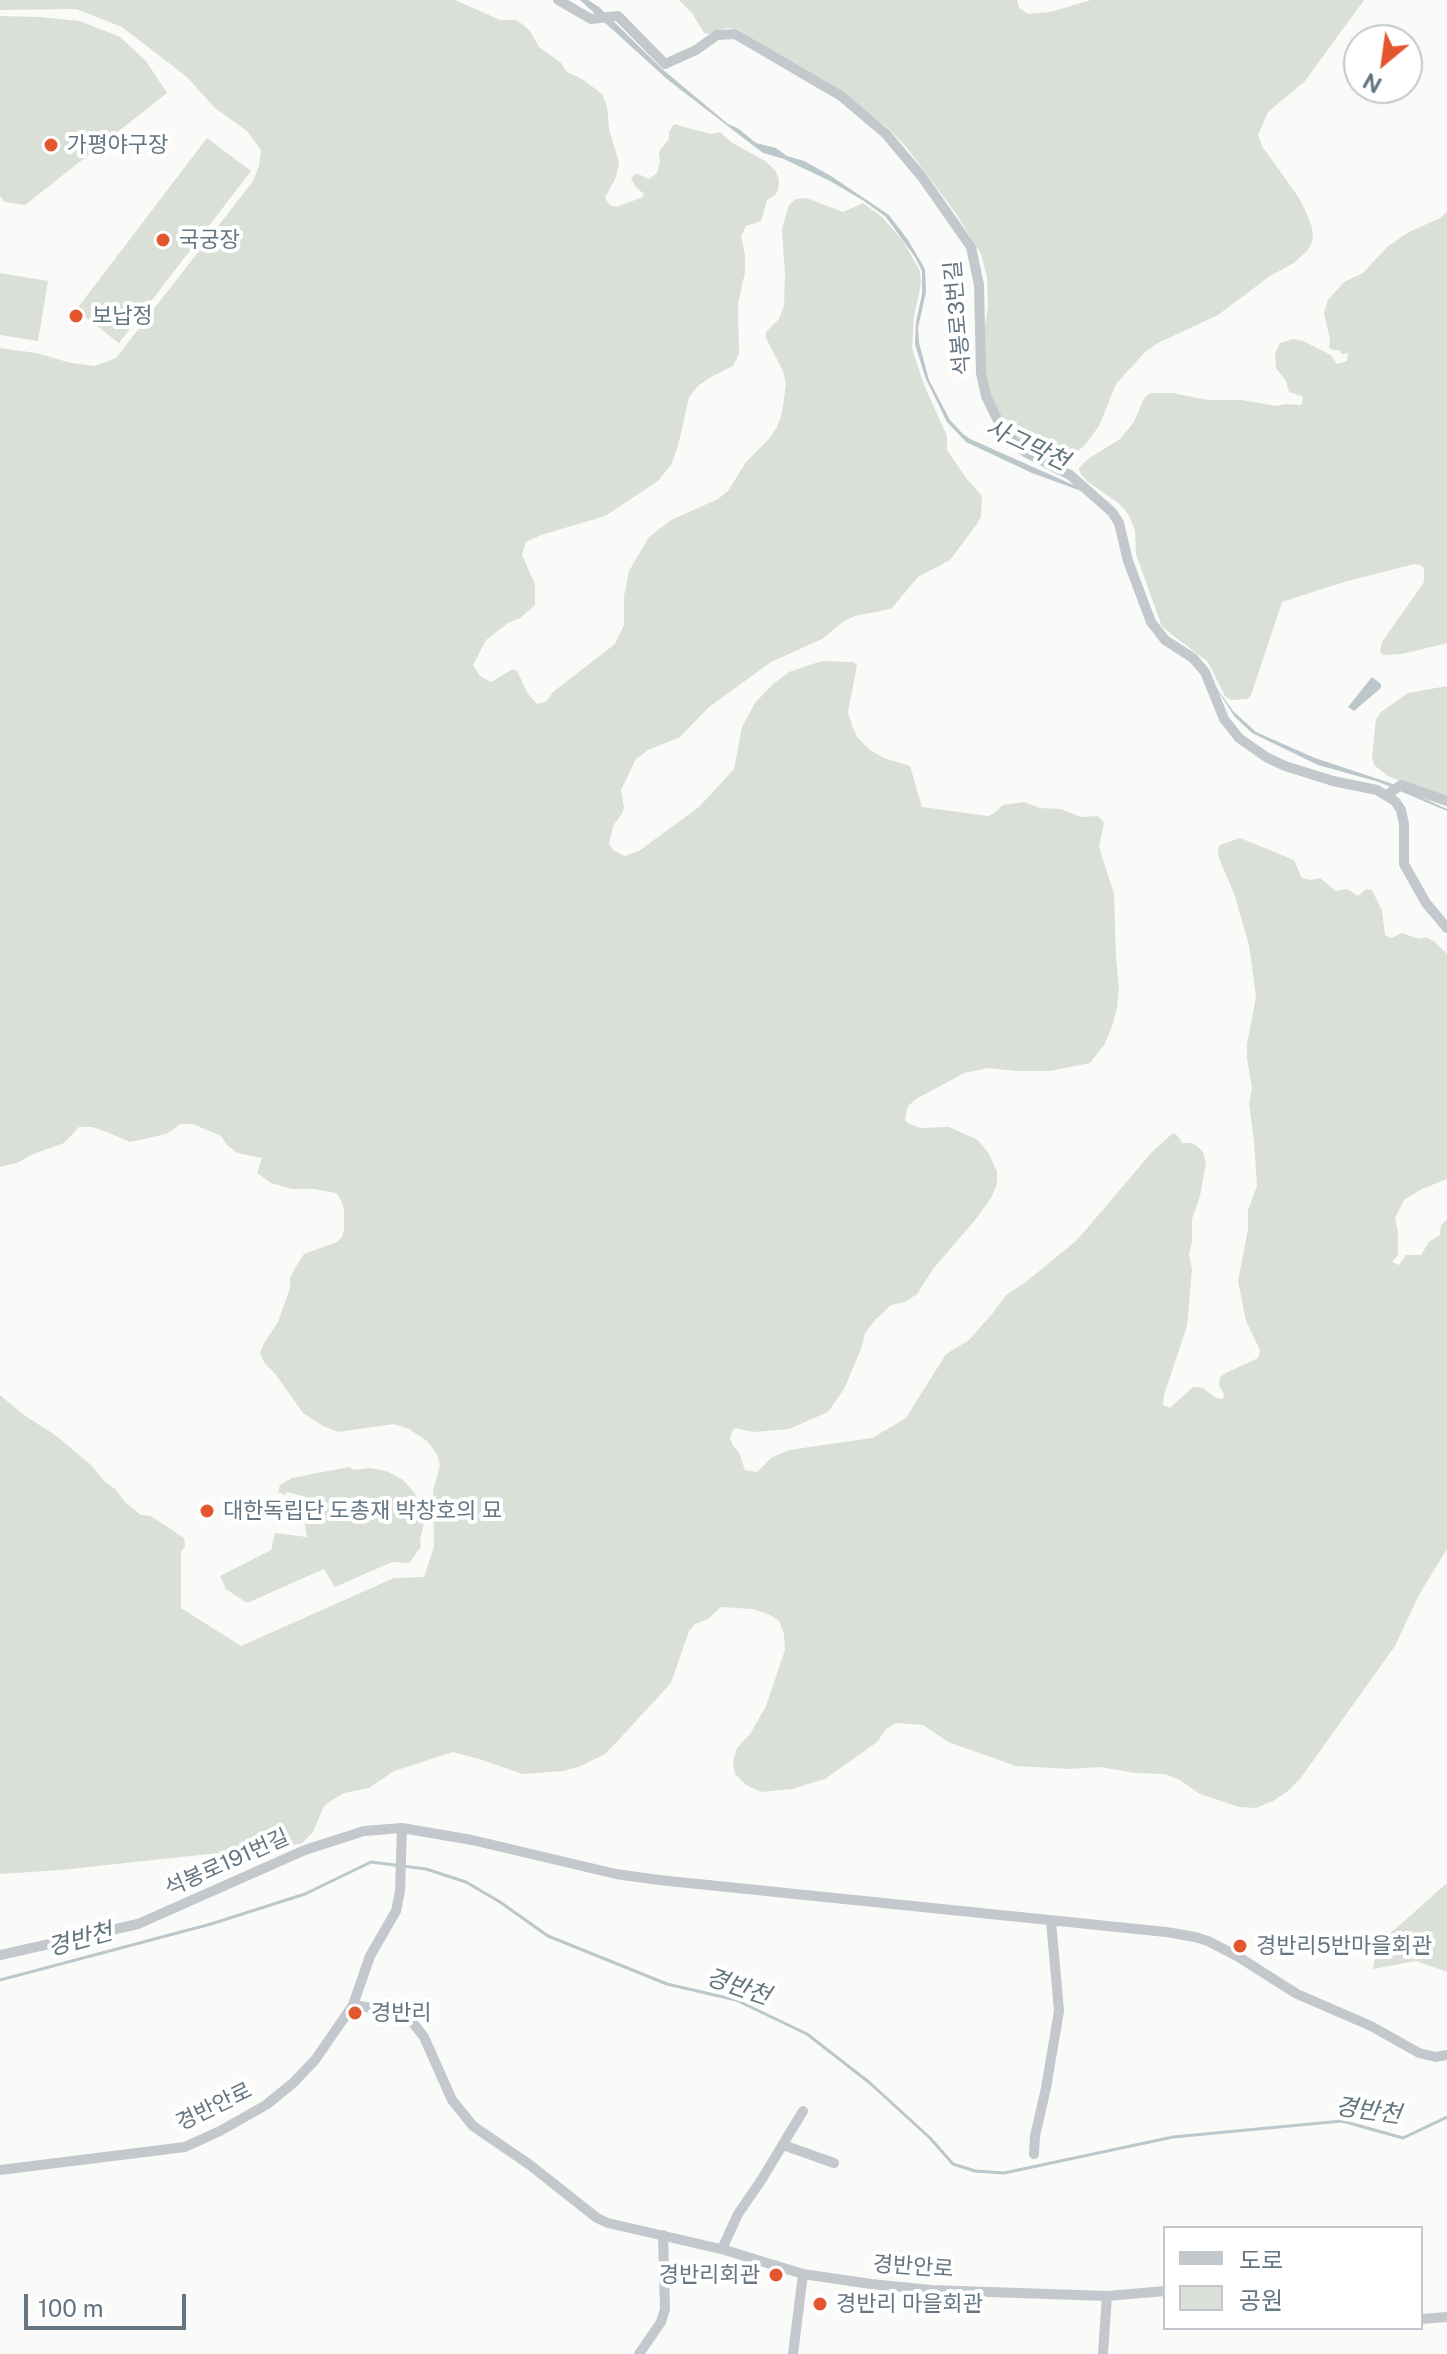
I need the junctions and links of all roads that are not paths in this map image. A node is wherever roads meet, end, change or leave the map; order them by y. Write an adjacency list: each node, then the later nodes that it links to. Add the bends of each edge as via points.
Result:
1 (558, 0): 2 (street, 석봉로3번길, via 591,19 618,16 665,64 717,35 735,34 841,96 886,134 971,247 979,285 981,373 1002,429 1025,452 1070,475 1112,512 1151,622 1205,672 1224,719 1239,738 1297,770)
2 (1388, 794): 3 (street, via 1401,785); 4 (street, via 1401,810 1404,864)
3 (1447, 801)
4 (1447, 928)
5 (402, 1828): 6 (street, 석봉로191번길, via 645,1878); 7 (street, 석봉로191번길, via 364,1831 305,1850 138,1924); 8 (street, 경반안로, via 396,1911 370,1956)
6 (1051, 1921): 9 (street, 석봉로191번길, via 1208,1941 1297,1994 1419,2053); 12 (street, via 1059,2011)
7 (0, 1955)
8 (353, 2005): 14 (street, 경반안로, via 293,2083 266,2105 202,2141); 15 (street, 경반안로, via 410,2019 424,2037 452,2100 485,2136 597,2218)
9 (1447, 2055)
10 (803, 2111): 11 (street)
11 (783, 2145): 13 (street); 16 (street)
12 (1034, 2154)
13 (834, 2163)
14 (0, 2170)
15 (663, 2235): 16 (street, 경반안로); 22 (street, via 665,2309)
16 (722, 2249): 17 (street, 경반안로)
17 (803, 2274): 19 (street, 경반안로, via 924,2289); 23 (street)
18 (1163, 2291): 19 (street, 경반안로)
19 (1107, 2296): 24 (street)
20 (1447, 2317): 21 (street)
21 (1423, 2319)
22 (639, 2354)
23 (793, 2354)
24 (1103, 2354)

